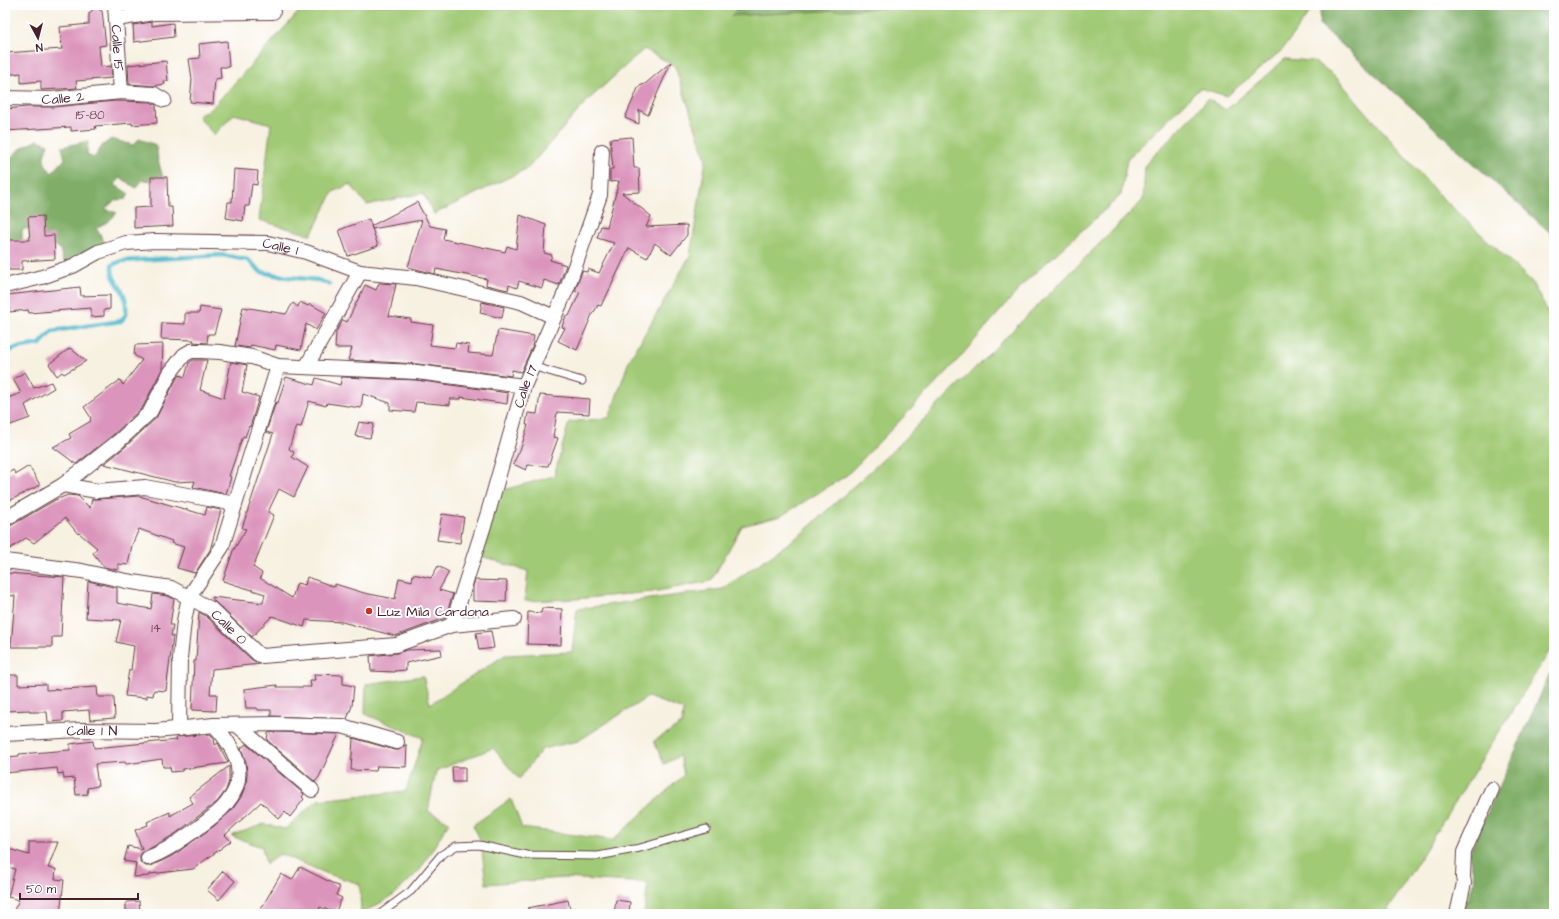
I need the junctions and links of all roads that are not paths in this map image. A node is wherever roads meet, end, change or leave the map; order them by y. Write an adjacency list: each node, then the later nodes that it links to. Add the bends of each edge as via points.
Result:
1 (115, 5): 3 (street, Calle 15)
2 (273, 12): 3 (street, via 154,13)
3 (116, 19): 4 (street, Calle 15)
4 (121, 92): 5 (street, Calle 2, via 52,99); 6 (street, Calle 2, via 154,94)
5 (5, 98)
6 (164, 100)
7 (602, 151): 10 (street, Calle 17, via 600,195 568,286)
8 (360, 272): 9 (street, Calle 1, via 306,252 268,243 155,241 126,243 98,252 73,266); 10 (street, Calle 1, via 416,278 521,302); 13 (street)
9 (5, 286)
10 (554, 317): 12 (street, Calle 17)
11 (278, 366): 13 (street); 16 (street, via 252,357 201,350 190,351 170,373 150,412 119,441); 17 (street)
12 (532, 366): 14 (lane); 15 (street, Calle 17)
13 (306, 367): 15 (street, via 417,372)
14 (582, 381)
15 (524, 386): 22 (street, Calle 17, via 488,513)
16 (63, 485): 17 (street, via 97,491 145,487); 18 (street)
17 (236, 504): 20 (street, via 222,547)
18 (5, 519)
19 (5, 561): 20 (street, Calle 0, via 82,571 171,588)
20 (189, 597): 22 (street, Calle 0, via 211,610 262,656 396,645); 25 (street, via 180,658)
21 (514, 619): 22 (street, Calle 0)
22 (452, 625)
23 (214, 725): 24 (street, Calle 1 N); 25 (street, Calle 1 N); 31 (street, via 230,746 238,766 239,778 234,793 226,805 206,822 163,853)
24 (237, 725): 27 (street, Calle 1 N, via 342,726); 29 (street)
25 (179, 729): 26 (street, Calle 1 N, via 156,732 81,730)
26 (5, 734)
27 (398, 742)
28 (1492, 789): 33 (street, via 1464,852 1464,883)
29 (312, 790)
30 (706, 829): 32 (lane, via 640,848 598,856 526,856 479,845 456,846 441,855 411,891)
31 (148, 858)
32 (380, 914)
33 (1457, 914)

